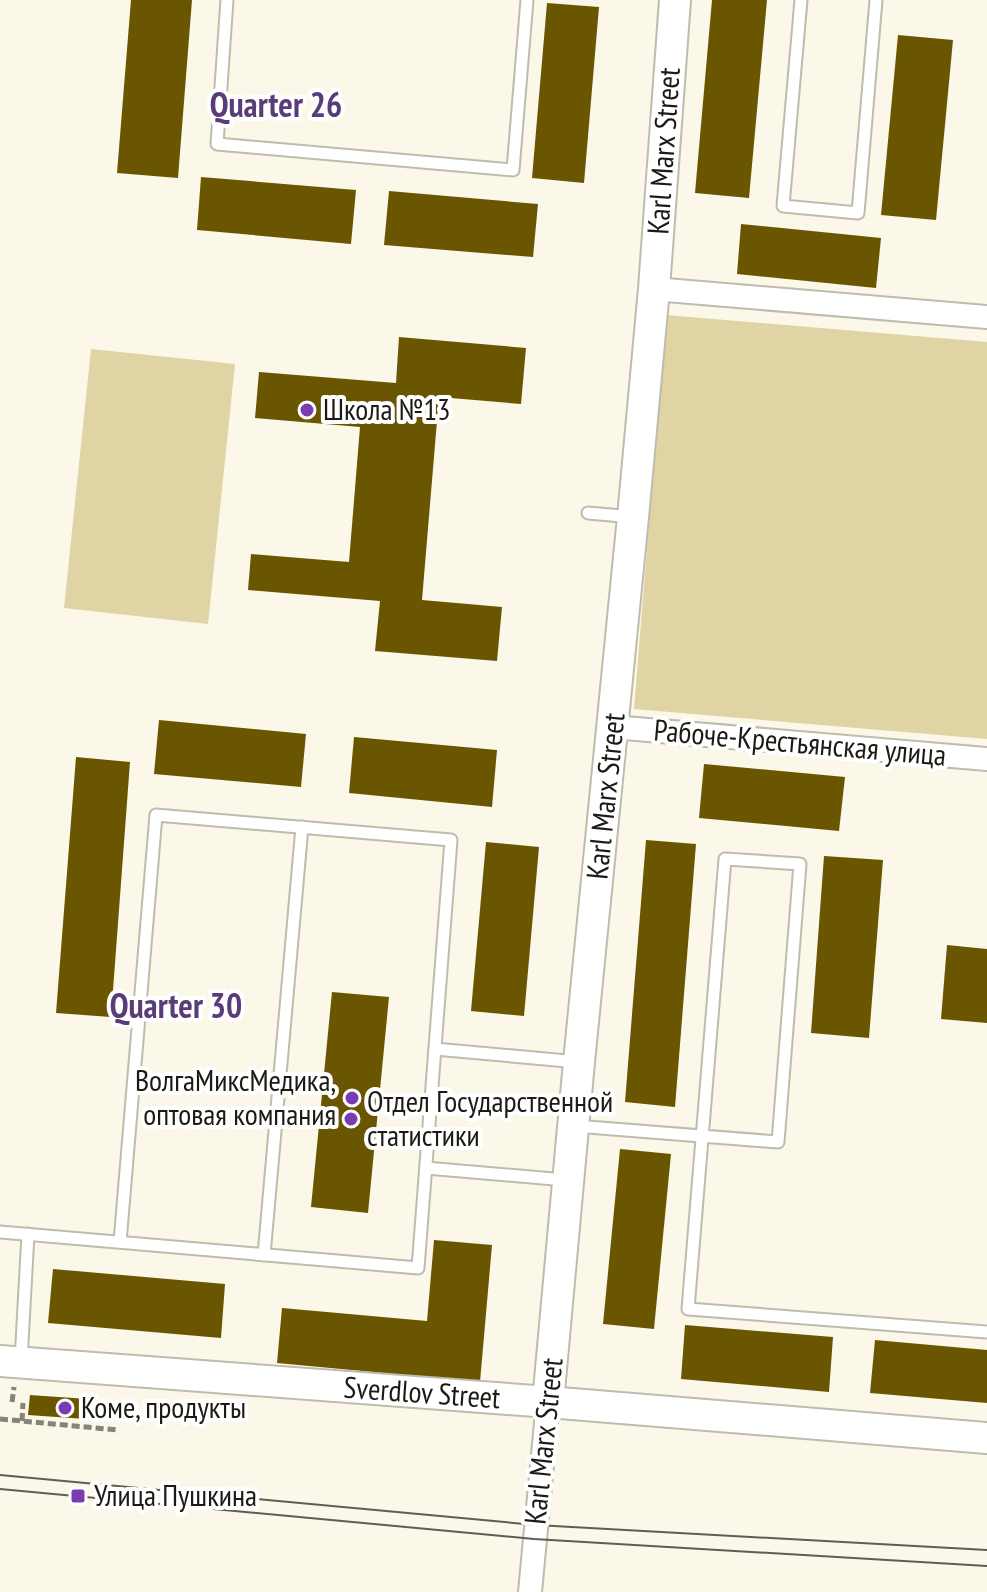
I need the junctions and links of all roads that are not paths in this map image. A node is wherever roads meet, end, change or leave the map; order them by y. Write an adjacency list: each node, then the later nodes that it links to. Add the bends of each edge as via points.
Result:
1 (227, 0): 2 (lane, via 217,144 513,170)
2 (527, 0)
3 (675, 0): 6 (street, Karl Marx Street)
4 (801, 0): 5 (lane, via 783,206 858,213)
5 (876, 0)
6 (654, 289): 7 (street); 9 (street, Karl Marx Street)
7 (987, 317)
8 (588, 513): 9 (lane)
9 (633, 517): 10 (street, Karl Marx Street)
10 (613, 727): 11 (street, Рабоче-Крестьянская улица); 14 (street, Karl Marx Street)
11 (987, 759)
12 (302, 827): 13 (lane, via 451,840); 21 (lane, via 156,815); 22 (lane)
13 (435, 1049): 14 (lane); 17 (lane)
14 (579, 1062): 15 (street, Karl Marx Street)
15 (574, 1126): 16 (lane); 18 (street, Karl Marx Street)
16 (702, 1137): 16 (lane, via 725,859 800,864 778,1142); 23 (lane, via 688,1309)
17 (426, 1168): 18 (lane); 22 (lane, via 418,1268)
18 (570, 1180): 25 (street, Karl Marx Street)
19 (0, 1232): 20 (lane)
20 (28, 1234): 21 (lane); 24 (lane)
21 (120, 1242): 22 (lane)
22 (264, 1255)
23 (987, 1332)
24 (10, 1362): 25 (street, Sverdlov Street)
25 (548, 1402): 26 (street, Sverdlov Street); 27 (street, Karl Marx Street)
26 (987, 1438)
27 (530, 1592)

